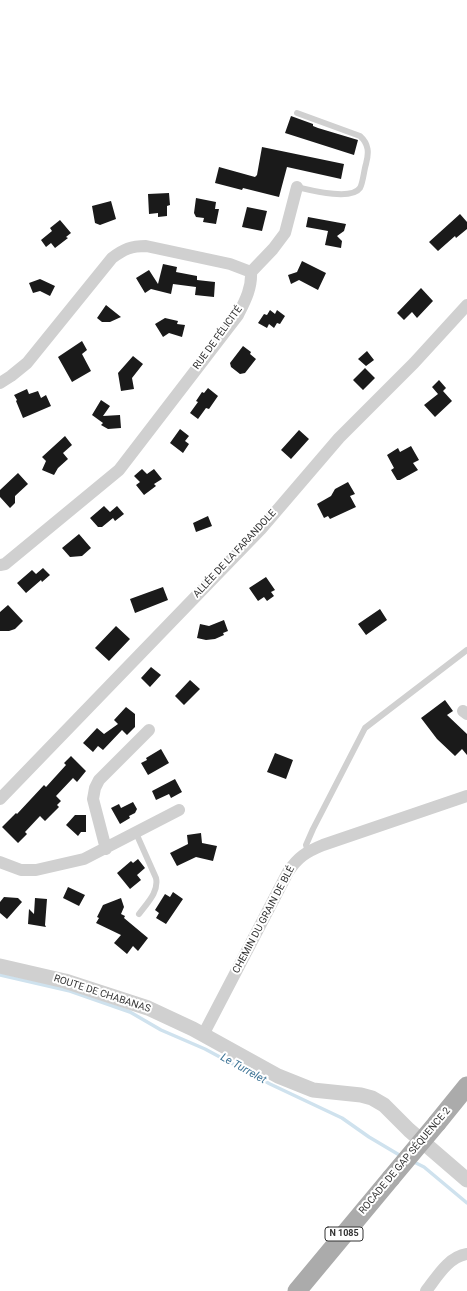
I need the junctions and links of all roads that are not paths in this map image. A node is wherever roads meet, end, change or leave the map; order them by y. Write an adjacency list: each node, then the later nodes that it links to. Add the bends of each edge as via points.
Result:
1 (297, 113): 2 (lane, via 360,136 368,147 360,188 355,192 334,194)
2 (298, 188): 3 (street, via 284,233)
3 (251, 272): 5 (street, via 230,264 146,246 123,250 112,258 27,363); 6 (street, RUE DE FÉLICITÉ, via 252,282 238,315 119,470 5,564)
4 (467, 306): 10 (street, ALLÉE DE LA FARANDOLE, via 339,438 261,529)
5 (0, 382)
6 (0, 565)
7 (467, 650): 14 (lane, via 365,728 306,845)
8 (149, 730): 13 (street, via 94,788 94,799)
9 (467, 796): 14 (street, CHEMIN DU GRAIN DE BLÉ)
10 (0, 800)
11 (179, 810): 12 (street)
12 (136, 833): 13 (street); 16 (lane, via 158,885)
13 (106, 849): 15 (street, via 84,859 36,870 21,870)
14 (308, 852): 18 (street, CHEMIN DU GRAIN DE BLÉ, via 296,861 288,872)
15 (0, 862)
16 (140, 914)
17 (0, 966): 18 (street, ROUTE DE CHABANAS, via 65,981 148,1008)
18 (204, 1035): 20 (street, ROUTE DE CHABANAS, via 278,1076 313,1090 372,1098 384,1105)
19 (467, 1086): 22 (main road, ROCADE DE GAP SÉQUENCE 2 / N 1085, bridge)
20 (467, 1180)
21 (467, 1254): 23 (street, via 450,1261)
22 (296, 1291)
23 (426, 1291)

